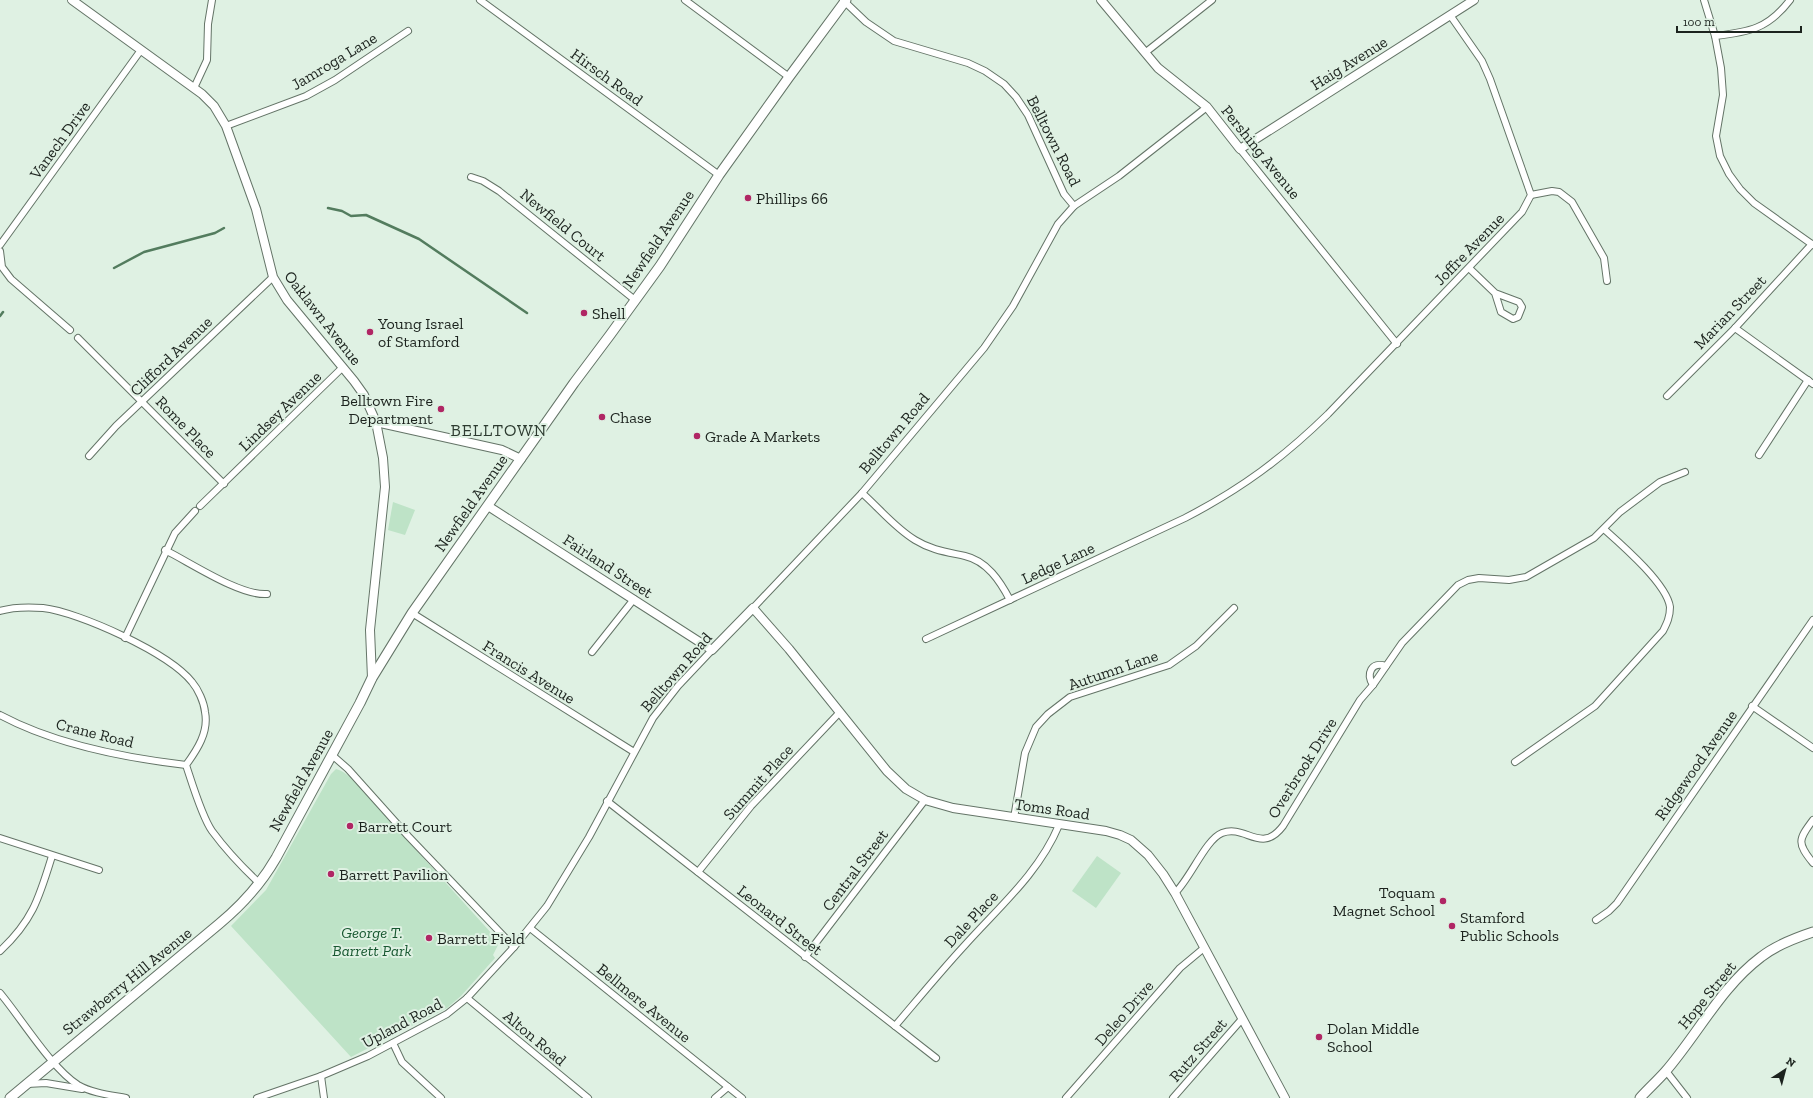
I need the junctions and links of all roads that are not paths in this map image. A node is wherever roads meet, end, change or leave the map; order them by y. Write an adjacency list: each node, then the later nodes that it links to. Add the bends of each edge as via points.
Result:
1 (72, 0): 14 (street, Oaklawn Avenue)
2 (212, 0): 17 (street, via 207,60)
3 (480, 0): 21 (street, Hirsch Road)
4 (685, 0): 16 (street)
5 (1101, 0): 15 (street)
6 (1212, 0): 15 (street)
7 (1474, 0): 11 (street, Haig Avenue)
8 (1704, 0): 13 (street)
9 (1790, 0): 13 (street, via 1767,24 1745,33)
10 (844, 1): 16 (main road, Newfield Avenue); 24 (street, Belltown Road, via 866,22 894,41 968,63 1004,84 1025,110 1064,194)
11 (1450, 15): 20 (street, Haig Avenue); 23 (street, via 1482,61)
12 (408, 31): 19 (street, Jamroga Lane, via 335,80 306,96)
13 (1714, 36): 25 (street, via 1721,68 1723,95 1716,136 1720,156 1729,174 1754,203)
14 (141, 50): 17 (street, Oaklawn Avenue); 26 (street, Vanech Drive)
15 (1146, 52): 18 (street, via 1158,68)
16 (789, 77): 21 (main road, Newfield Avenue)
17 (194, 88): 19 (street, Oaklawn Avenue, via 214,106)
18 (1207, 106): 20 (street, Pershing Avenue); 24 (street, Pershing Avenue, via 1119,176)
19 (226, 126): 29 (street, Oaklawn Avenue, via 256,209)
20 (1240, 149): 36 (street, Pershing Avenue)
21 (719, 175): 32 (main road, Newfield Avenue)
22 (471, 177): 32 (street, Newfield Court, via 499,191)
23 (1531, 195): 28 (street, Joffre Avenue, via 1522,212); 30 (street, via 1559,192 1572,202 1604,258)
24 (1074, 206): 48 (street, Belltown Road, via 1058,224 1013,306 995,333)
25 (1812, 244): 33 (street, Marian Street)
26 (0, 245)
27 (0, 251): 34 (street, via 2,267 11,279)
28 (1469, 268): 31 (street); 36 (street, Joffre Avenue)
29 (272, 276): 37 (street, Oaklawn Avenue, via 287,300); 40 (street, Clifford Avenue)
30 (1607, 282)
31 (1495, 293): 31 (street, via 1519,302 1522,307 1518,317 1513,319 1501,312)
32 (635, 300): 45 (main road, Newfield Avenue)
33 (1735, 328): 38 (street); 39 (street, Marian Street)
34 (70, 330)
35 (78, 338): 40 (street, Rome Place)
36 (1397, 344): 44 (street, Joffre Avenue, via 1303,439)
37 (343, 368): 41 (street, Oaklawn Avenue, via 364,395); 47 (street, Lindsey Avenue)
38 (1810, 382): 42 (street)
39 (1666, 396)
40 (143, 401): 43 (street, Clifford Avenue); 47 (street, Rome Place)
41 (376, 422): 45 (street, via 502,450); 67 (street, Oaklawn Avenue, via 385,487 370,630)
42 (1759, 455)
43 (89, 456)
44 (1280, 457): 56 (street, Ledge Lane, via 1224,498)
45 (521, 459): 50 (main road, Newfield Avenue)
46 (1685, 472): 52 (street, Overbrook Drive, via 1660,482 1620,512)
47 (224, 484): 49 (street, Lindsey Avenue)
48 (862, 493): 56 (street, Ledge Lane, via 914,540 935,550 966,556 986,567 1000,580); 57 (street, Belltown Road)
49 (200, 506)
50 (488, 506): 55 (street, Fairland Street); 60 (main road, Newfield Avenue)
51 (195, 511): 53 (street, via 180,525)
52 (1604, 529): 66 (street, Overbrook Drive, via 1582,546 1526,577 1508,580 1479,578 1458,585 1407,638); 75 (street, via 1663,589 1670,606 1667,623 1663,631 1601,701)
53 (165, 550): 54 (street, via 238,588 257,594); 62 (street)
54 (267, 594)
55 (634, 599): 64 (street, Fairland Street); 65 (street)
56 (1010, 600): 63 (street)
57 (753, 608): 64 (street, Belltown Road); 70 (street, Toms Road)
58 (1234, 608): 79 (street, Autumn Lane, via 1196,646 1169,665 1070,697 1048,714 1036,728 1025,753)
59 (0, 611): 62 (street, via 43,608 78,617)
60 (412, 613): 67 (main road, Newfield Avenue); 73 (street, Francis Avenue)
61 (1813, 620): 69 (street, Ridgewood Avenue)
62 (125, 638): 76 (street, via 174,666 197,690 205,711 205,730 199,746)
63 (926, 639)
64 (712, 650): 73 (street, Belltown Road, via 662,706)
65 (592, 652)
66 (1386, 666): 68 (street, Overbrook Drive); 68 (street, via 1373,666 1369,678)
67 (372, 678): 74 (main road, Newfield Avenue)
68 (1373, 685): 88 (street, Overbrook Drive, via 1360,700 1275,835 1265,839 1228,831 1215,836 1186,882)
69 (1752, 706): 72 (street); 89 (street, Ridgewood Avenue, via 1617,903)
70 (840, 712): 77 (street, Toms Road, via 897,781); 86 (street, Summit Place, via 751,806)
71 (0, 715): 76 (street, Crane Road, via 65,740 137,757)
72 (1813, 748)
73 (634, 752): 78 (street, Belltown Road)
74 (332, 755): 87 (main road, Newfield Avenue, via 276,858); 92 (street)
75 (1515, 762)
76 (186, 765): 87 (street, via 211,830)
77 (925, 800): 79 (street, Toms Road, via 953,808); 95 (street, Central Street)
78 (607, 801): 86 (street, Leonard Street); 90 (street, Belltown Road, via 569,872)
79 (1014, 818): 81 (street, Toms Road)
80 (1813, 820): 84 (street, via 1803,833 1801,842 1803,850)
81 (1058, 825): 88 (street, Toms Road, via 1106,830 1131,840 1148,855); 99 (street, Dale Place, via 1034,870 930,983)
82 (0, 838): 83 (street)
83 (52, 856): 85 (street); 94 (street, via 42,891 31,915 20,931)
84 (1813, 863)
85 (98, 870)
86 (698, 872): 95 (street, Leonard Street)
87 (259, 883): 102 (main road, Strawberry Hill Avenue, via 219,924)
88 (1175, 893): 93 (street, Toms Road)
89 (1596, 920)
90 (530, 928): 92 (street, Upland Road); 106 (street, Bellmere Avenue)
91 (1813, 932): 103 (main road, Hope Street, via 1774,948 1752,964 1724,994)
92 (514, 947): 97 (street, Upland Road)
93 (1204, 948): 98 (street, Toms Road); 116 (street, Deleo Drive, via 1180,968)
94 (0, 951)
95 (805, 957): 99 (street, Leonard Street)
96 (0, 994): 102 (street)
97 (467, 998): 100 (street, Upland Road, via 447,1014); 113 (street, Alton Road)
98 (1242, 1019): 117 (street, Rutz Street); 118 (street, Toms Road)
99 (895, 1026): 101 (street, Leonard Street)
100 (393, 1043): 104 (street, Upland Road); 112 (street, via 402,1062)
101 (936, 1058)
102 (53, 1062): 105 (main road, Strawberry Hill Avenue); 107 (street, via 78,1085)
103 (1666, 1071): 119 (main road, Hope Street); 120 (street)
104 (321, 1076): 110 (street, Upland Road); 111 (street)
105 (26, 1084): 107 (street, via 46,1083); 108 (main road, Strawberry Hill Avenue)
106 (728, 1088): 114 (street); 115 (street, Bellmere Avenue)
107 (94, 1091): 109 (street)
108 (10, 1098)
109 (126, 1098)
110 (257, 1098)
111 (324, 1098)
112 (441, 1098)
113 (588, 1098)
114 (715, 1098)
115 (742, 1098)
116 (1066, 1098)
117 (1172, 1098)
118 (1285, 1098)
119 (1640, 1098)
120 (1687, 1098)

